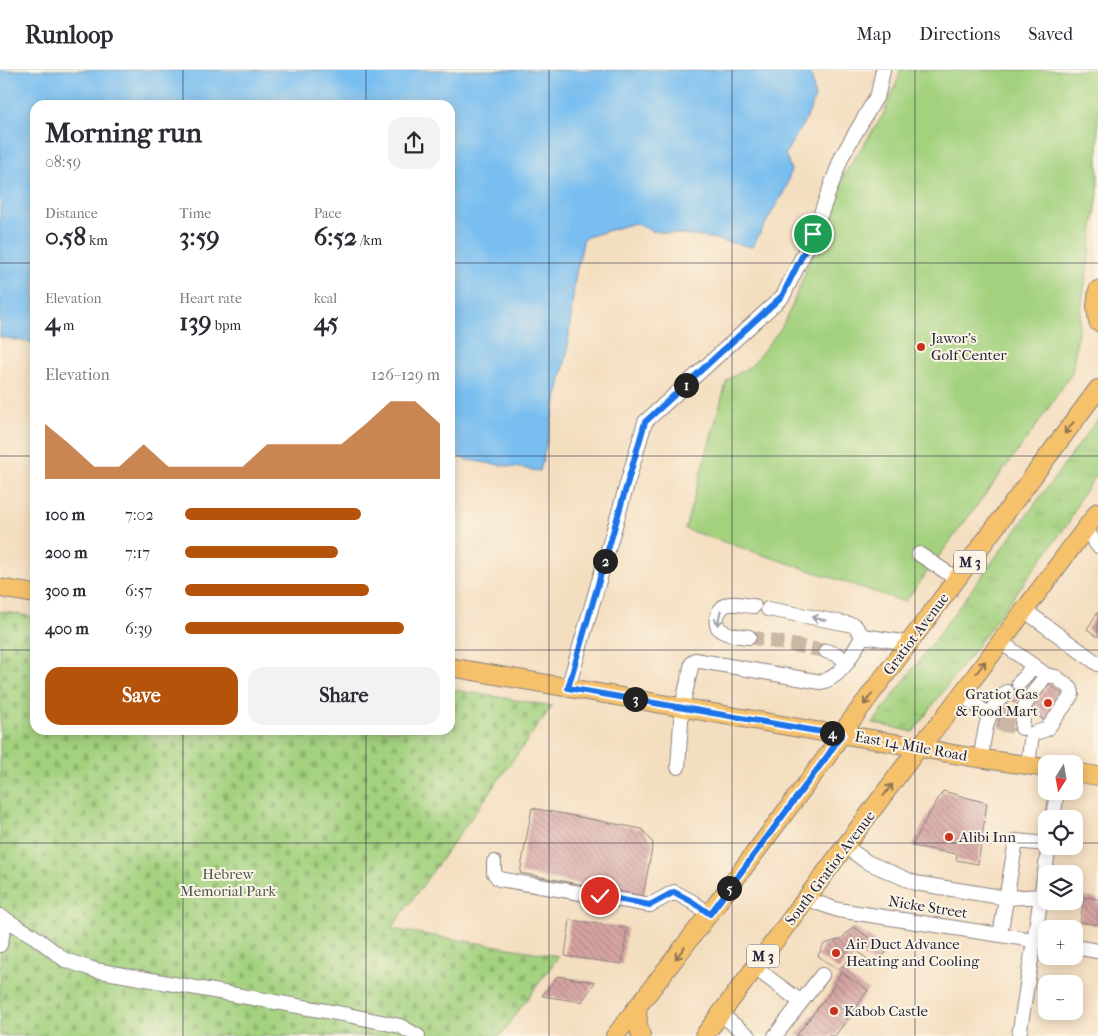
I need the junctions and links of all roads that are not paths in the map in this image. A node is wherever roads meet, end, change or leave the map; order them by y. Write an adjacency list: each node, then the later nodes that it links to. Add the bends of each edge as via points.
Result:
1 (883, 70): 24 (street, via 878,94 842,156 813,234 782,296 645,422)
2 (1098, 290): 3 (main road)
3 (1098, 322)
4 (1098, 389): 9 (main road, Gratiot Avenue / M 3, one-way to 9)
5 (1098, 512): 6 (main road, M 3)
6 (1085, 529): 7 (street); 12 (main road, M 3)
7 (1098, 546)
8 (919, 554): 9 (street)
9 (957, 579): 16 (main road, Gratiot Avenue / M 3)
10 (0, 588): 11 (main road)
11 (30, 593)
12 (1024, 610): 15 (main road, M 3); 19 (street)
13 (863, 636): 14 (street, one-way to 14, via 854,625 761,608 724,605 716,620 720,631); 16 (street); 18 (street)
14 (749, 637)
15 (1001, 642): 20 (street); 26 (main road, M 3, one-way to 15)
16 (908, 643): 30 (main road, Gratiot Avenue / M 3, one-way to 30)
17 (826, 651): 18 (street)
18 (847, 663): 27 (street, via 838,674 821,682 695,660)
19 (1098, 664)
20 (1033, 665): 22 (street); 23 (street)
21 (455, 668): 24 (main road, East 14 Mile Road)
22 (1046, 675): 29 (street, via 1026,703); 29 (street, via 1056,677 1071,689 1070,699 1047,729)
23 (1019, 683)
24 (568, 688): 27 (main road, East 14 Mile Road)
25 (1007, 692): 28 (street, via 1002,696)
26 (961, 694): 28 (street); 31 (main road, M 3)
27 (682, 708): 30 (main road, East 14 Mile Road); 34 (street)
28 (994, 717): 32 (street, via 985,730)
29 (1022, 724): 33 (street)
30 (842, 734): 31 (main road, East 14 Mile Road); 44 (main road, M 3)
31 (920, 747): 32 (main road, East 14 Mile Road); 39 (main road, South Gratiot Avenue / M 3, one-way to 31)
32 (981, 758): 33 (main road, East 14 Mile Road)
33 (1028, 765): 35 (main road, East 14 Mile Road)
34 (678, 766)
35 (1038, 767)
36 (1083, 774): 37 (main road)
37 (1098, 776)
38 (1038, 844): 42 (street, via 1016,841)
39 (846, 847): 42 (street, via 867,862 915,883); 43 (main road, South Gratiot Avenue / M 3)
40 (494, 862): 44 (street, via 494,873 499,879 650,905 674,892)
41 (1038, 896): 42 (street)
42 (1007, 898): 46 (street)
43 (807, 899): 46 (street, Nicke Street, via 838,910); 52 (main road, South Gratiot Avenue / M 3)
44 (710, 914): 55 (main road, M 3, one-way to 55)
45 (3, 918): 48 (street); 57 (street, via 65,960 95,970 348,1015 400,1026)
46 (1000, 935): 47 (street, Nicke Street)
47 (1038, 941)
48 (0, 945)
49 (1083, 948): 50 (street)
50 (1098, 951)
51 (1038, 954): 63 (street)
52 (755, 968): 54 (street); 56 (main road, South Gratiot Avenue / M 3)
53 (822, 975): 54 (street)
54 (801, 1002): 62 (street)
55 (637, 1007): 58 (main road, M 3); 59 (main road)
56 (720, 1014): 60 (main road, South Gratiot Avenue / M 3); 61 (street)
57 (418, 1036)
58 (615, 1036)
59 (641, 1036)
60 (704, 1036)
61 (749, 1036)
62 (775, 1036)
63 (1019, 1036)

